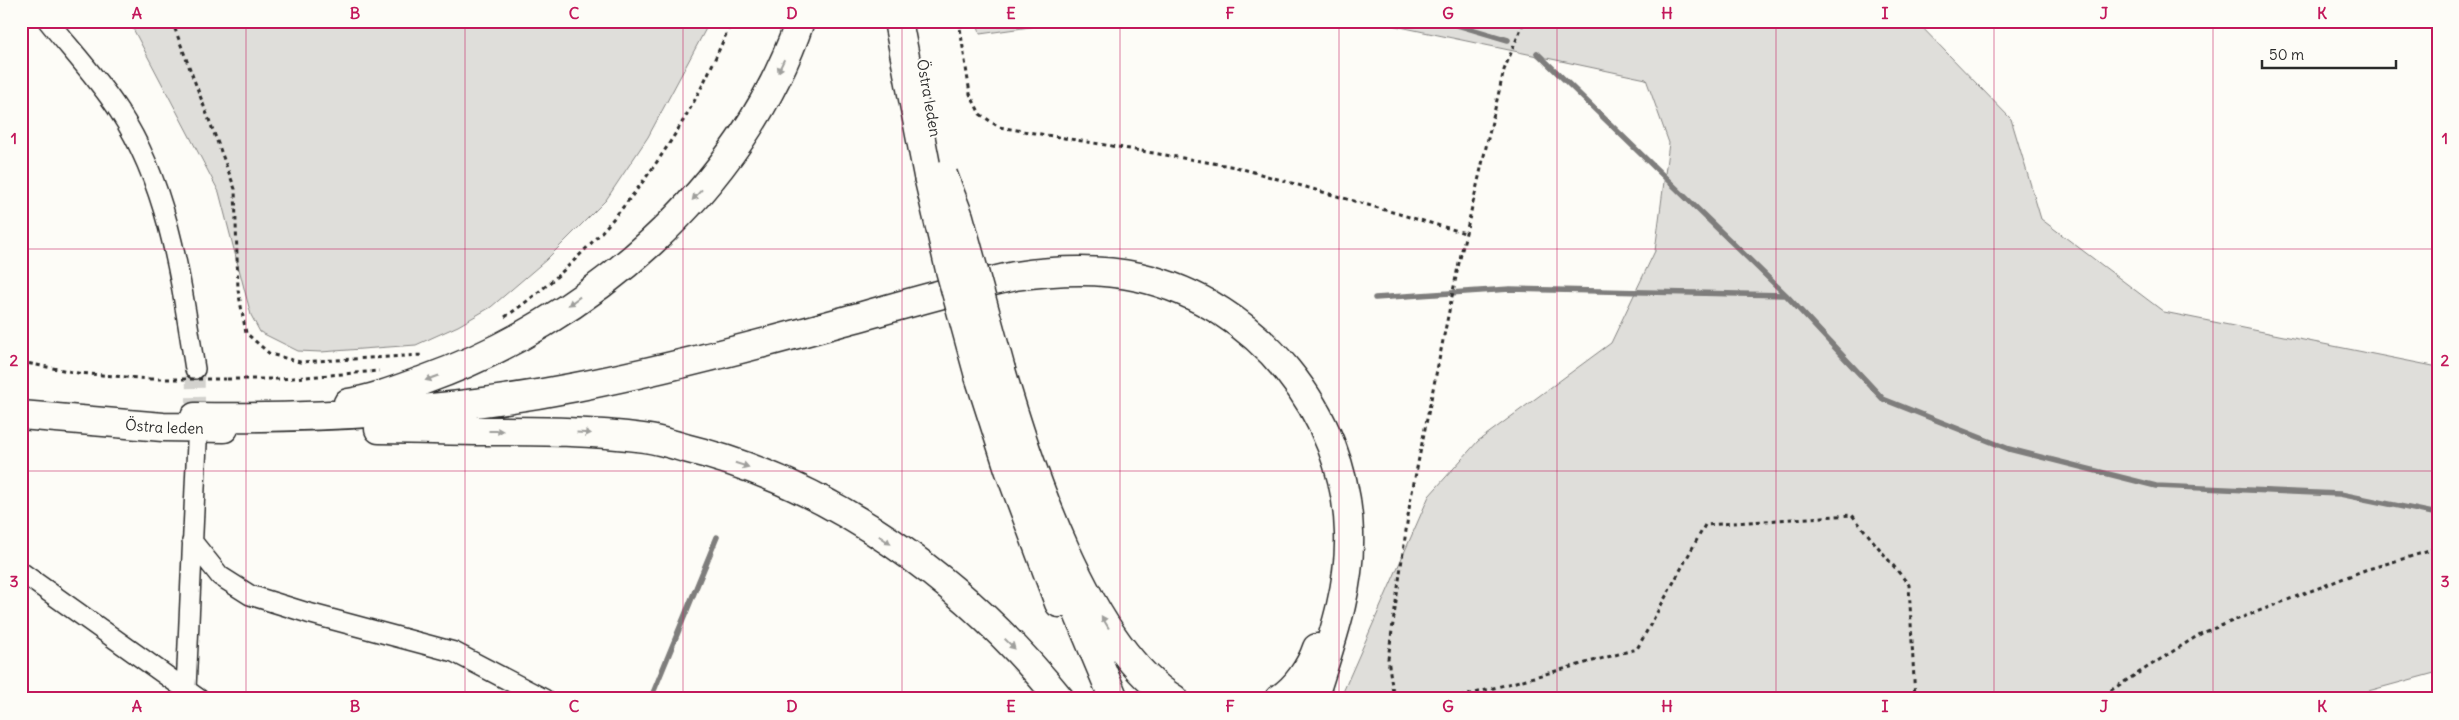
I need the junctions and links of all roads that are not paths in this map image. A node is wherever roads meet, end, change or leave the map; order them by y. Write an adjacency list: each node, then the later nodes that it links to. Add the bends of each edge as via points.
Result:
1 (48, 21): 6 (street, via 119,111 155,180 175,257)
2 (800, 21): 10 (main road, one-way to 10, via 770,91 711,179 628,263 543,324 453,370 368,400)
3 (898, 21): 5 (main road)
4 (916, 21): 5 (main road, Östra leden)
5 (935, 176): 7 (main road, bridge, via 948,260)
6 (195, 369)
7 (991, 373): 18 (main road, via 1040,557); 19 (main road, via 1033,500); 20 (main road, one-way to 7, via 1132,663 1084,586)
8 (21, 405): 10 (main road, Östra leden)
9 (21, 415): 11 (main road, Östra leden, via 163,427)
10 (195, 416): 22 (main road, via 370,415 575,388 1015,276 1055,270 1098,271 1139,277 1180,289 1225,313 1257,336 1284,364 1326,432 1346,500 1348,567 1334,634)
11 (307, 428): 17 (main road, one-way to 17, via 603,434 646,438 760,470 819,498 930,572 981,614); 21 (main road, via 391,423 512,408 602,392 1028,284 1091,281 1152,292 1224,325 1249,345 1276,372 1296,399 1324,459 1334,496 1337,529 1334,582 1324,629 1315,652 1300,678)
12 (197, 443): 13 (street)
13 (192, 541): 15 (street); 16 (street, via 220,576 250,595 454,652)
14 (21, 572): 15 (street)
15 (193, 694)
16 (544, 699)
17 (1060, 699)
18 (1100, 699)
19 (1114, 699)
20 (1174, 699)
21 (1279, 699)
22 (1313, 699)

